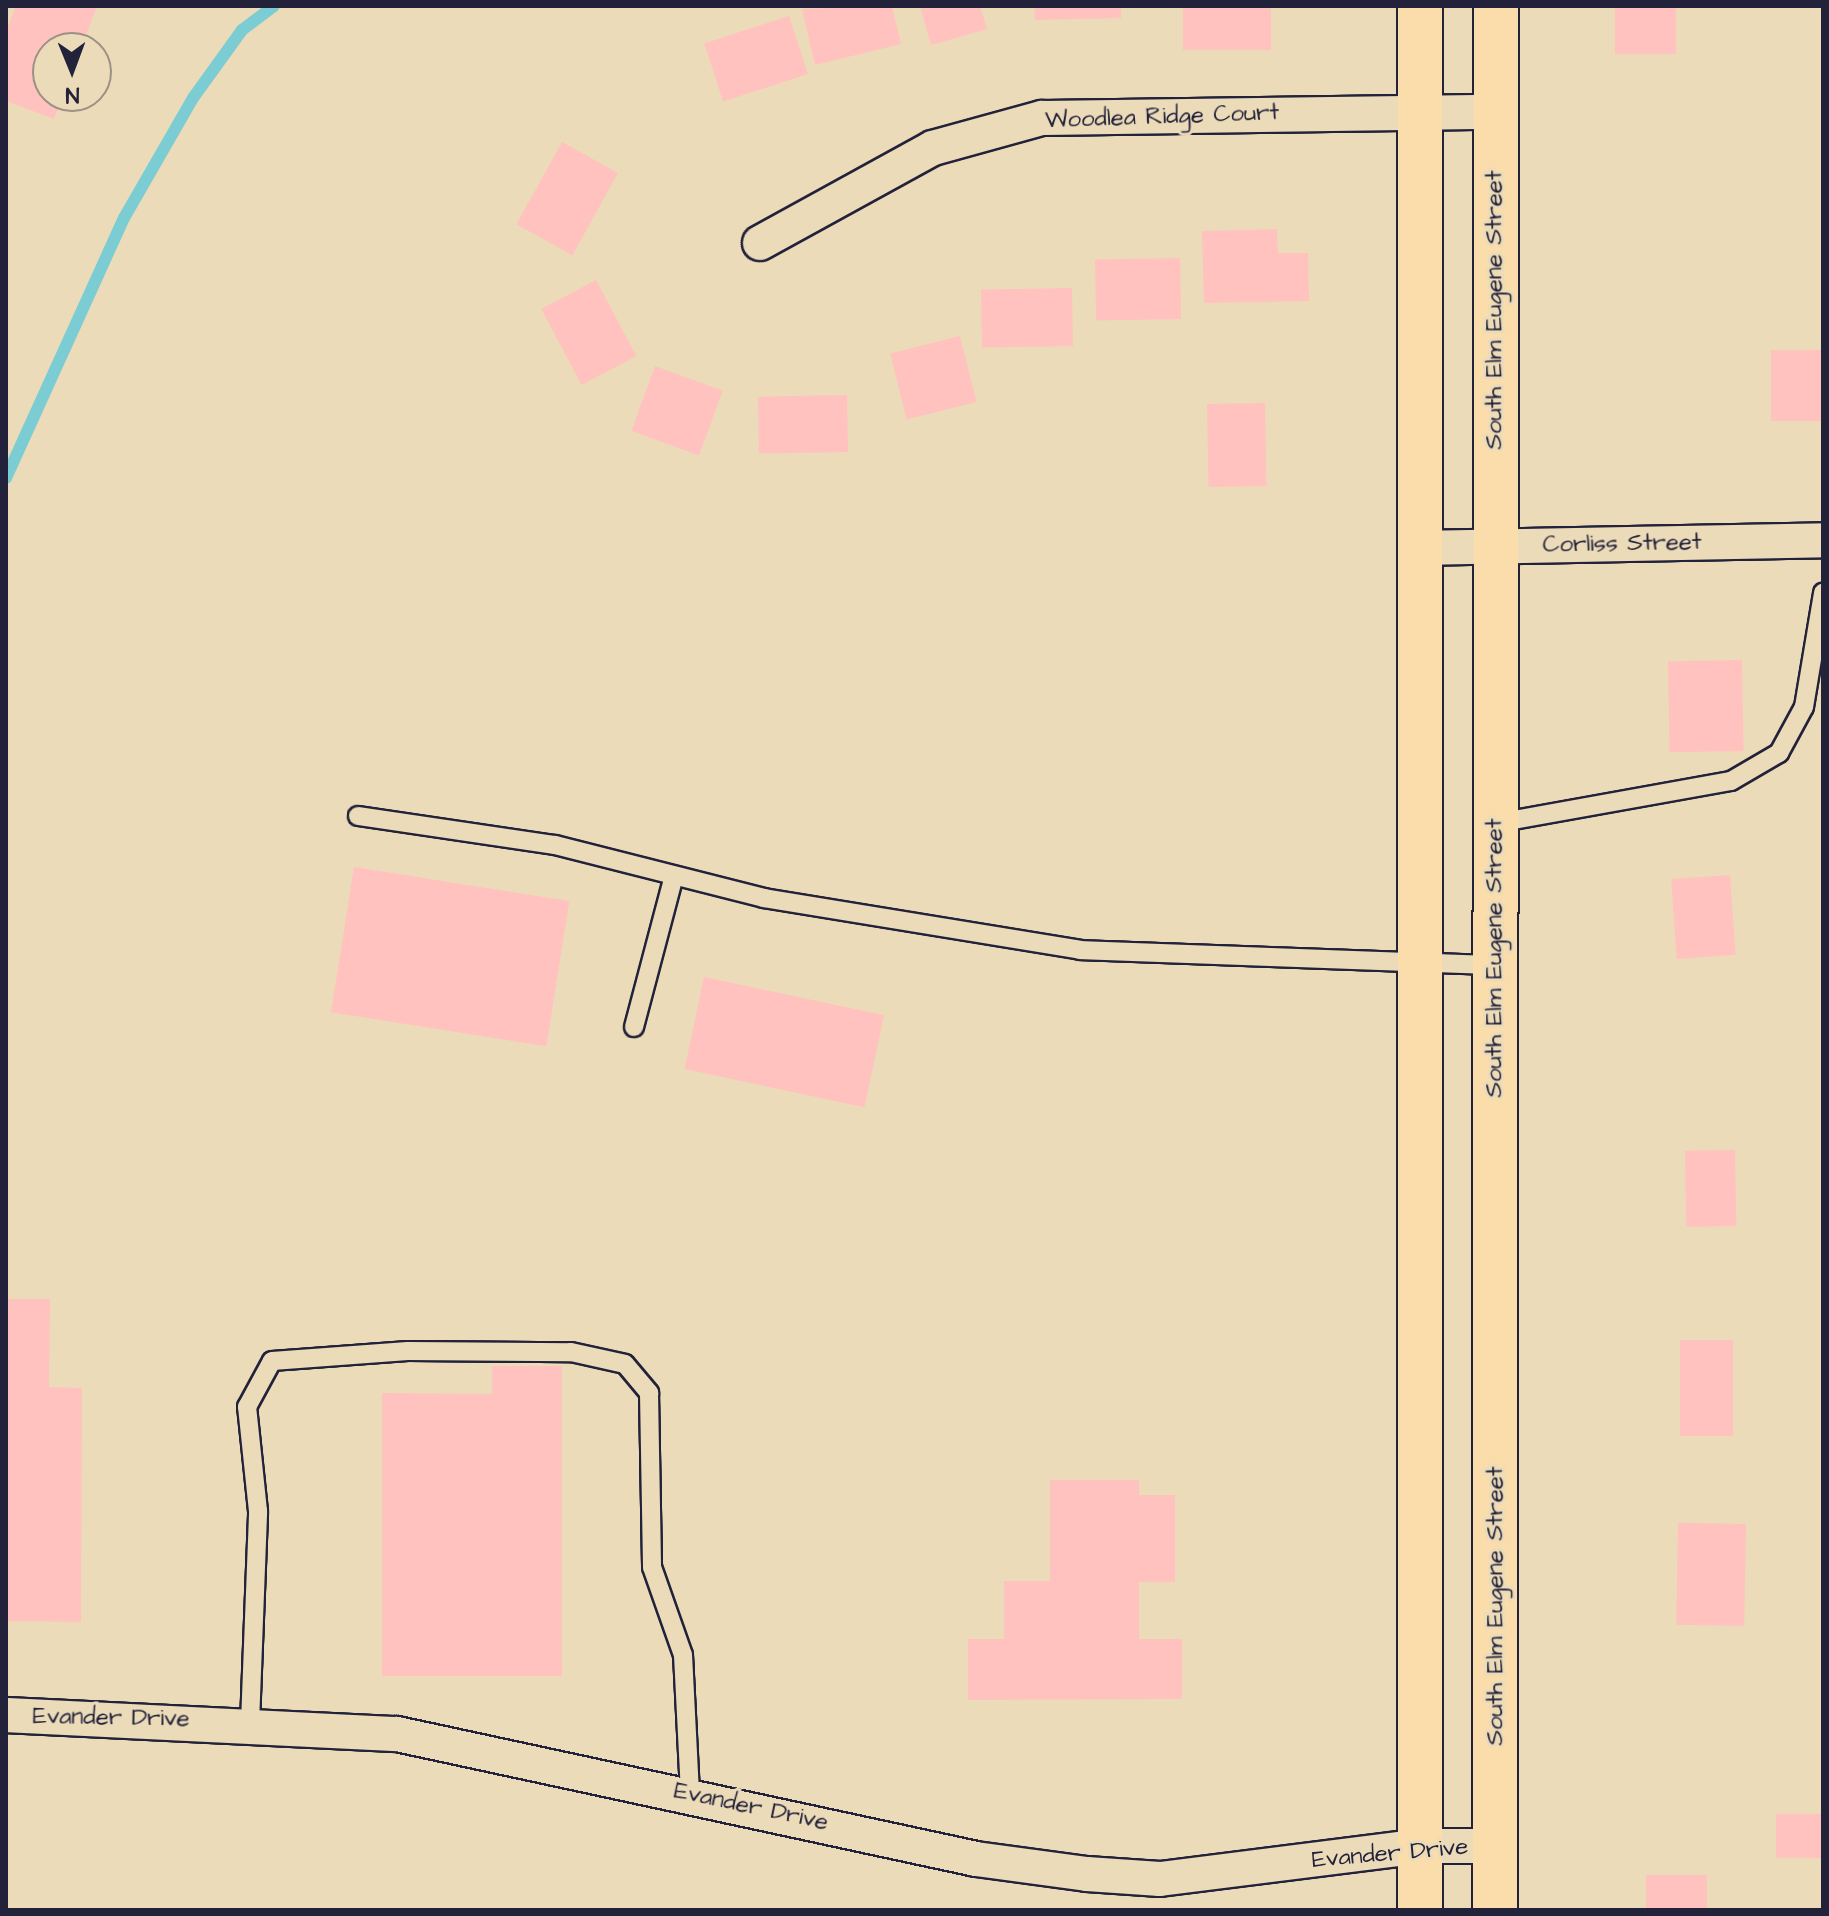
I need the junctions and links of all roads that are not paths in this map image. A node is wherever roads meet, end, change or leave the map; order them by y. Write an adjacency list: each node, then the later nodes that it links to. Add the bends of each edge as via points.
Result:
1 (1420, 6): 4 (main road)
2 (1496, 6): 3 (main road, South Elm Eugene Street)
3 (1495, 112): 4 (street, Woodlea Ridge Court); 7 (main road, South Elm Eugene Street)
4 (1420, 113): 5 (street, Woodlea Ridge Court, via 1042,118 933,148); 8 (main road)
5 (760, 243)
6 (1823, 540): 7 (street, Corliss Street)
7 (1496, 547): 8 (street, Corliss Street); 11 (main road, South Elm Eugene Street)
8 (1421, 548): 14 (main road)
9 (1823, 593): 11 (lane, via 1804,707 1779,753 1731,781)
10 (358, 816): 12 (lane, via 555,845)
11 (1495, 823): 13 (main road, South Elm Eugene Street)
12 (674, 876): 14 (lane, via 764,898 1080,950); 15 (lane)
13 (1495, 965): 14 (lane); 20 (main road, South Elm Eugene Street)
14 (1421, 966): 19 (main road)
15 (634, 1027)
16 (6, 1715): 17 (street, Evander Drive)
17 (250, 1723): 18 (street, Evander Drive, via 397,1734); 18 (lane, via 258,1511 247,1407 272,1361 408,1351 571,1352 625,1364 649,1393 652,1567 683,1655)
18 (690, 1793): 19 (street, Evander Drive, via 976,1859 1131,1877)
19 (1421, 1846): 20 (street, Evander Drive); 21 (main road)
20 (1495, 1846): 22 (main road, South Elm Eugene Street)
21 (1420, 1910)
22 (1495, 1910)

